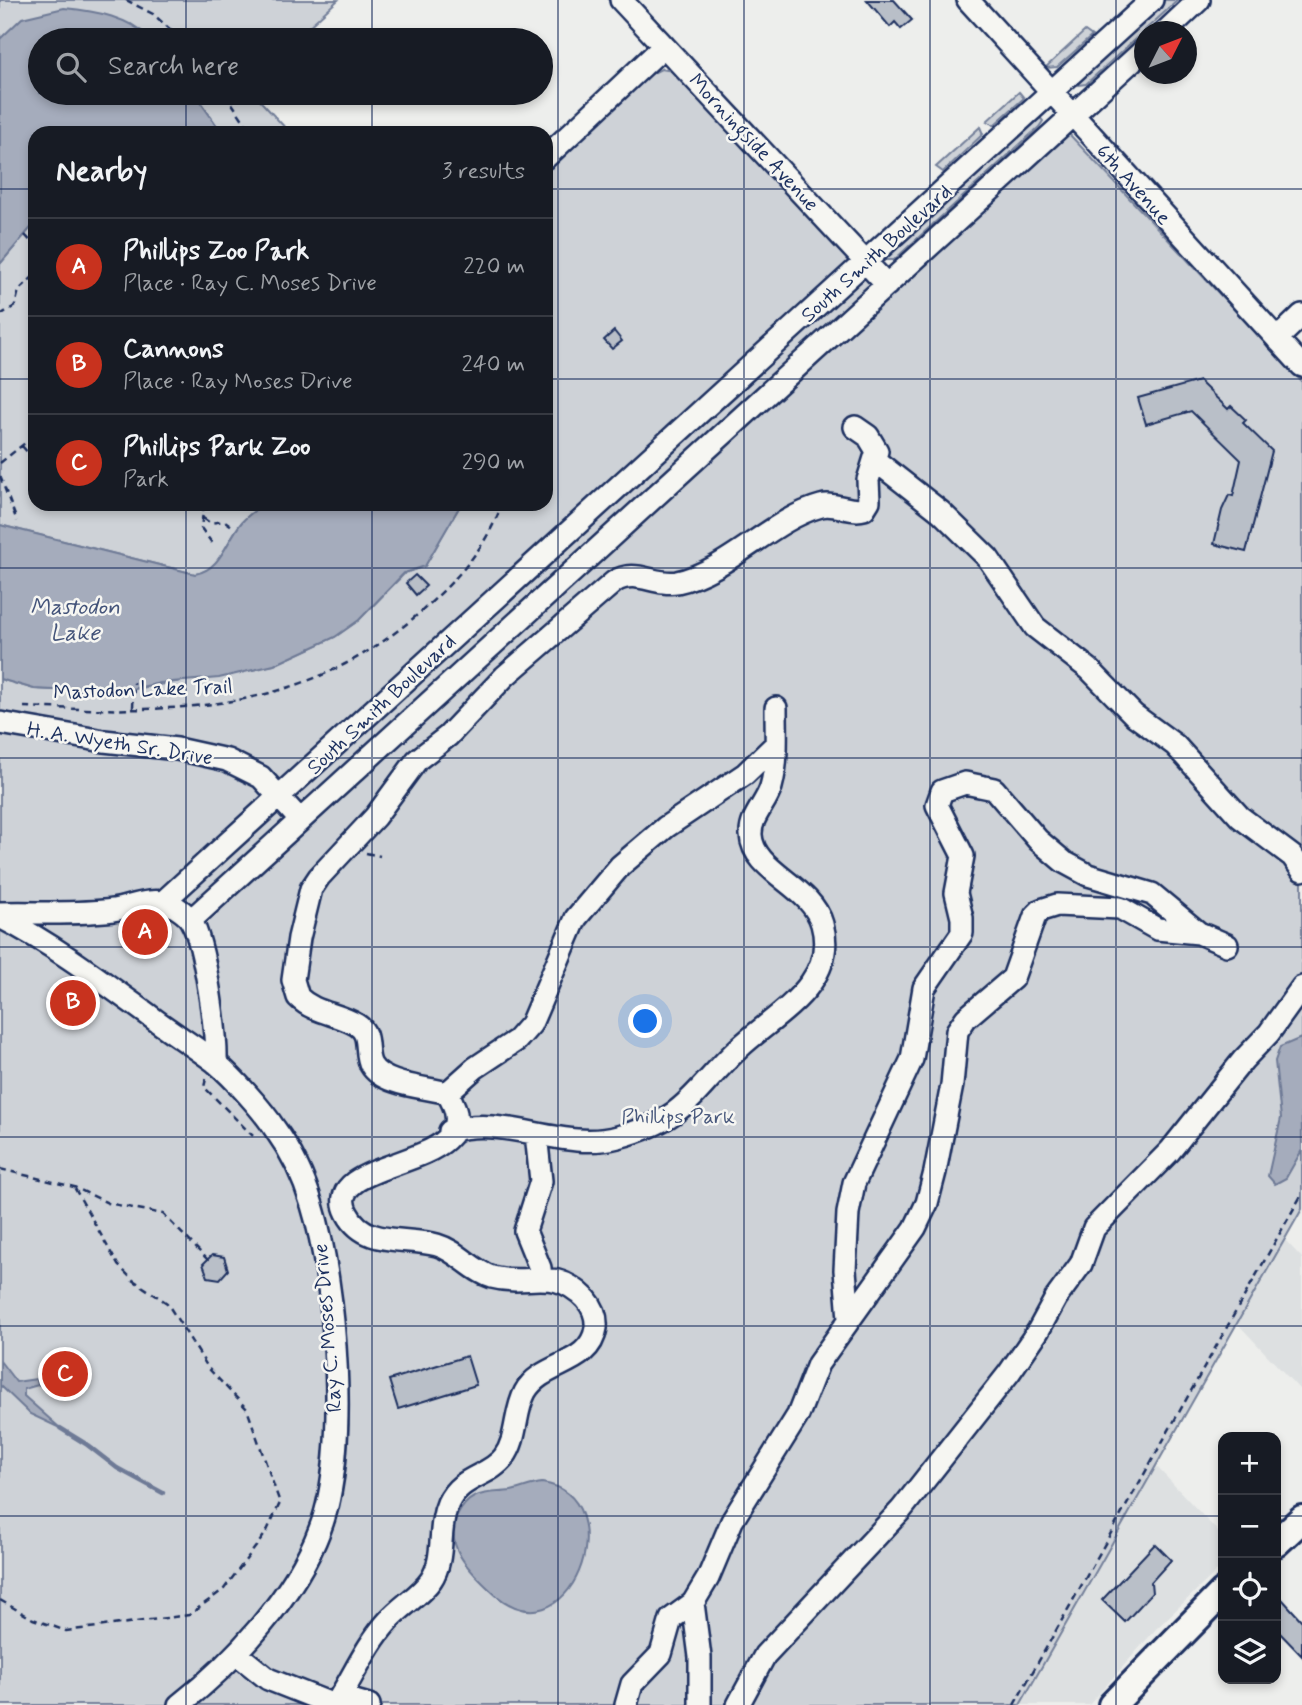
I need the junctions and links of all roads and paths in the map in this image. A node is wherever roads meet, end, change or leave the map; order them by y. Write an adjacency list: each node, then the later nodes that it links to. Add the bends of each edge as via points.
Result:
1 (126, 0): 7 (path)
2 (621, 0): 8 (street, Morningside Avenue)
3 (968, 0): 10 (street, 6th Avenue)
4 (1152, 0): 10 (street, South Smith Boulevard)
5 (1199, 0): 6 (street)
6 (1177, 21)
7 (168, 28)
8 (664, 46): 14 (street); 17 (street, Morningside Avenue)
9 (1134, 59): 12 (street, South Smith Boulevard)
10 (1051, 94): 12 (street, 6th Avenue); 17 (street, South Smith Boulevard)
11 (233, 105): 13 (path)
12 (1072, 116): 19 (street, South Smith Boulevard); 22 (street, 6th Avenue)
13 (246, 126)
14 (553, 150)
15 (26, 235): 16 (path)
16 (28, 237)
17 (866, 261): 19 (street, Morningside Avenue); 31 (street, South Smith Boulevard)
18 (28, 282): 20 (path, via 19,290 15,306)
19 (887, 285): 37 (street, South Smith Boulevard)
20 (0, 315)
21 (1302, 316): 22 (street)
22 (1277, 339): 23 (street, 6th Avenue)
23 (1302, 366)
24 (855, 427): 28 (street, via 874,444)
25 (28, 441): 26 (path)
26 (22, 446): 27 (path); 29 (path)
27 (28, 453)
28 (876, 461): 47 (street, via 933,505 988,558 1035,627 1175,746 1240,817 1292,856); 56 (street, via 864,509 821,506 679,581 657,582 630,575 614,582 417,760 375,817 319,877 311,889 299,938 293,980 298,997 363,1030 372,1066 379,1073 415,1088)
29 (0, 463)
30 (0, 476): 35 (path)
31 (598, 505): 37 (street); 45 (street, South Smith Boulevard)
32 (204, 511): 34 (path)
33 (498, 511): 41 (path, Mastodon Lake Trail, via 478,552 455,581 388,637 334,670 300,686 244,700)
34 (203, 519): 36 (path); 38 (path, via 201,528)
35 (17, 521)
36 (232, 526)
37 (620, 528): 46 (street, South Smith Boulevard)
38 (212, 543)
39 (134, 682): 41 (path)
40 (18, 707): 41 (path, Mastodon Lake Trail)
41 (133, 708)
42 (776, 708): 44 (street)
43 (0, 723): 45 (street, H. A. Wyeth Sr. Drive, via 227,760 261,777)
44 (776, 744): 56 (street, via 745,774 666,827 620,866 576,918 531,1024); 58 (street, via 771,790 752,823 751,837 761,858 802,892 822,924 822,957 810,985 789,1008 739,1047 688,1104 660,1123 605,1140)
45 (280, 797): 46 (street, H. A. Wyeth Sr. Drive); 48 (street, South Smith Boulevard)
46 (300, 820): 51 (street, South Smith Boulevard)
47 (1302, 870)
48 (163, 902): 49 (street); 51 (street)
49 (0, 915): 55 (street, Ray C. Moses Drive, via 92,974)
50 (144, 915): 50 (path, via 160,924 163,937 157,948 146,954 133,951 124,934 132,918)
51 (191, 920): 55 (street, via 210,994)
52 (1199, 933): 53 (street); 65 (street, via 1157,929 1120,908 1057,905 1041,910 1031,923 1013,978 957,1031 947,1109 927,1203 915,1228); 65 (street, via 1152,894 1074,869 1038,840 994,789 965,783 942,791 937,805 962,856 956,893 961,933 924,988 912,1059 854,1183 845,1270)
53 (1227, 945)
54 (1302, 987): 77 (street, via 1170,1151 1094,1228 1081,1264 1009,1373 901,1510 771,1648)
55 (212, 1069): 59 (path, via 204,1087); 71 (street, Ray C. Moses Drive, via 275,1128 301,1175 326,1263 337,1408 334,1477 320,1530 293,1579)
56 (447, 1093): 57 (street, via 456,1114)
57 (450, 1131): 58 (street, via 487,1126); 64 (street, via 427,1154 378,1170 346,1187 342,1194 347,1213 370,1235 437,1245 489,1276)
58 (536, 1134): 64 (street, via 541,1181 525,1231)
59 (253, 1136)
60 (0, 1169): 61 (path)
61 (74, 1187): 63 (path, via 108,1203 163,1214); 69 (path, via 118,1265 167,1303 209,1368 247,1409 280,1503 266,1533 224,1589 189,1615 66,1631)
62 (1302, 1194): 78 (path)
63 (208, 1260)
64 (541, 1278): 72 (street, via 572,1286 591,1304 596,1328 589,1348 531,1383 503,1459 470,1478 452,1496 443,1518 440,1556 432,1580 387,1621)
65 (849, 1319): 70 (street, via 818,1364 798,1415 732,1521)
66 (1302, 1519): 67 (main road)
67 (1281, 1538)
68 (1218, 1597): 79 (main road)
69 (0, 1600)
70 (693, 1603): 75 (street, via 671,1619 662,1654 632,1684); 76 (street)
71 (237, 1654): 72 (street, via 268,1679); 73 (street, Ray C. Moses Drive)
72 (337, 1702): 74 (street)
73 (179, 1705)
74 (369, 1705)
75 (626, 1705)
76 (701, 1705)
77 (738, 1705)
78 (1014, 1705)
79 (1112, 1705)

